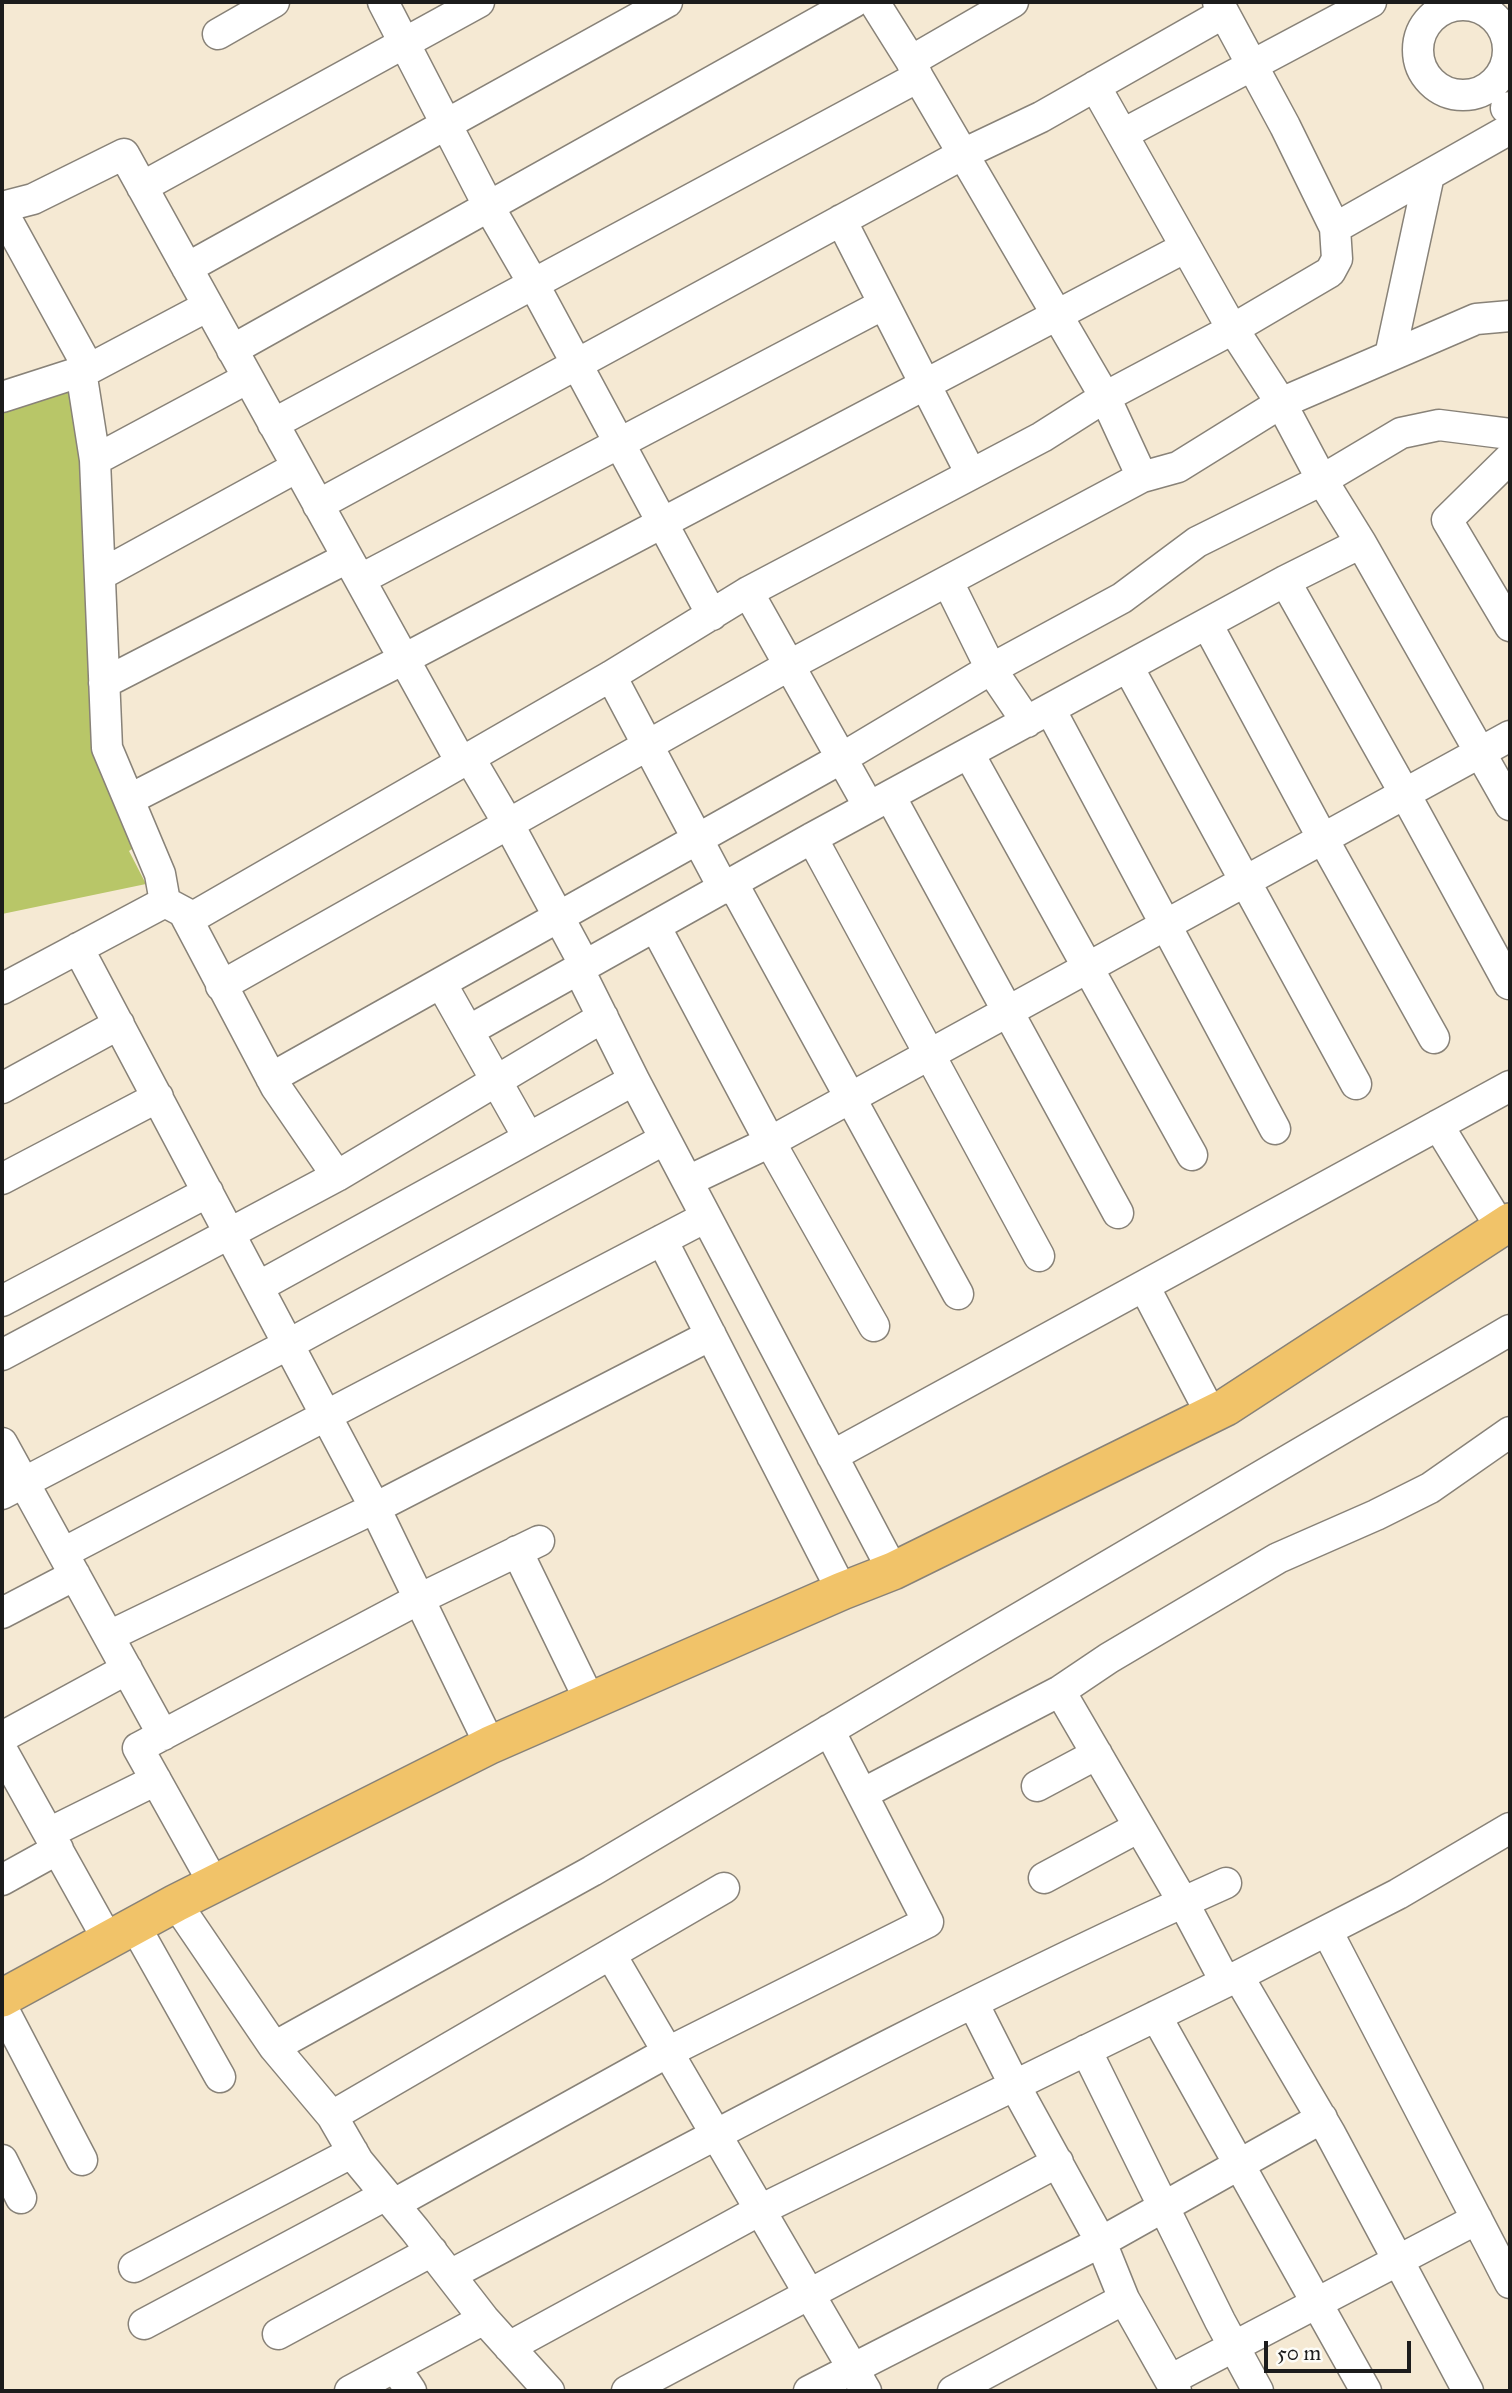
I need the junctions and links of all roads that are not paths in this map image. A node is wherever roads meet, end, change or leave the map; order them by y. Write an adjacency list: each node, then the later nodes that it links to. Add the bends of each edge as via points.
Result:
1 (274, 2): 12 (street)
2 (383, 2): 13 (street)
3 (479, 2): 13 (street)
4 (667, 2): 18 (street)
5 (855, 2): 23 (street)
6 (874, 2): 15 (street)
7 (1013, 2): 15 (street)
8 (1371, 2): 14 (street)
9 (1443, 5): 11 (street, via 1480,8); 17 (street, via 1421,34 1422,68 1446,92 1470,94)
10 (1221, 7): 14 (street); 16 (street)
11 (1507, 31): 17 (street, via 1508,55 1499,77)
12 (218, 34)
13 (405, 42): 18 (street); 22 (street)
14 (1253, 65): 19 (street); 26 (street)
15 (914, 69): 20 (street); 29 (street)
16 (1095, 86): 19 (street); 20 (street)
17 (1506, 109): 21 (street)
18 (447, 124): 23 (street); 28 (street)
19 (1124, 134): 27 (street)
20 (963, 153): 25 (street); 32 (street)
21 (1429, 175): 26 (street); 36 (street)
22 (142, 187): 24 (street, via 124,154 33,199); 28 (street)
23 (489, 207): 29 (street); 35 (street)
24 (2, 209): 38 (street)
25 (841, 220): 30 (street); 37 (street)
26 (1335, 228): 34 (street, via 1337,258 1330,272)
27 (1186, 247): 32 (street); 34 (street)
28 (187, 268): 31 (street)
29 (533, 283): 37 (street); 44 (street)
30 (884, 304): 40 (street); 46 (street)
31 (208, 306): 35 (street); 38 (street)
32 (1056, 315): 40 (street); 42 (street)
33 (1510, 316): 36 (street, via 1476,318)
34 (1233, 329): 42 (street); 43 (street)
35 (232, 350): 39 (street)
36 (1390, 356): 43 (street)
37 (576, 363): 46 (street); 53 (street)
38 (85, 370): 41 (street); 48 (street)
39 (248, 378): 44 (street); 48 (street)
40 (925, 386): 50 (street); 54 (street)
41 (2, 397)
42 (1105, 397): 50 (street); 51 (street)
43 (1281, 403): 51 (street, via 1178,467); 52 (street)
44 (274, 424): 49 (street)
45 (1510, 434): 52 (street, via 1439,425 1401,433)
46 (618, 442): 54 (street); 56 (street)
47 (1510, 458): 63 (street, via 1447,520)
48 (95, 460): 57 (street)
49 (297, 467): 53 (street); 57 (street)
50 (971, 474): 60 (street)
51 (1142, 477): 59 (street)
52 (1322, 480): 55 (street); 67 (street, via 1197,542 1122,598)
53 (318, 505): 56 (street)
54 (662, 523): 61 (street); 64 (street)
55 (1361, 542): 58 (street); 73 (street)
56 (354, 569): 64 (street); 69 (street)
57 (100, 575): 69 (street)
58 (1285, 581): 62 (street); 77 (street)
59 (948, 582): 65 (street); 67 (street)
60 (748, 592): 61 (street); 65 (street)
61 (712, 615): 68 (street)
62 (1207, 624): 66 (street); 84 (street)
63 (1510, 626)
64 (404, 659): 76 (street); 78 (street)
65 (790, 664): 72 (street); 75 (street)
66 (1128, 667): 70 (street); 85 (street)
67 (991, 669): 70 (street); 75 (street)
68 (611, 676): 72 (street); 76 (street)
69 (104, 683): 78 (street, via 107,748)
70 (1038, 715): 74 (street); 89 (street)
71 (1510, 736): 73 (street)
72 (648, 747): 81 (street); 83 (street)
73 (1481, 752): 77 (street); 80 (street)
74 (969, 754): 79 (street); 93 (street)
75 (842, 758): 79 (street); 83 (street)
76 (465, 760): 81 (street); 87 (street, via 193,917)
77 (1405, 794): 84 (street); 95 (street)
78 (130, 799): 87 (street)
79 (880, 801): 82 (street); 98 (street)
80 (1510, 805)
81 (509, 825): 88 (street); 96 (street)
82 (812, 838): 86 (street); 103 (street)
83 (697, 839): 86 (street); 88 (street)
84 (1323, 839): 85 (street); 102 (street)
85 (1245, 882): 89 (street); 107 (street)
86 (728, 886): 90 (street); 111 (street)
87 (175, 908): 91 (street); 96 (street)
88 (559, 917): 92 (street); 94 (street)
89 (1166, 925): 93 (street); 113 (street)
90 (655, 926): 92 (street); 116 (street)
91 (78, 948): 97 (street); 100 (street)
92 (581, 966): 99 (street); 101 (street)
93 (1087, 968): 98 (street); 117 (street)
94 (441, 983): 101 (street); 104 (street)
95 (1509, 984)
96 (221, 986): 104 (street)
97 (2, 989)
98 (1009, 1011): 103 (street); 122 (street)
99 (603, 1017): 105 (street); 106 (street)
100 (119, 1024): 109 (street); 110 (street)
101 (468, 1031): 105 (street)
102 (1434, 1038)
103 (929, 1055): 111 (street); 127 (street)
104 (271, 1078): 118 (street)
105 (497, 1080): 114 (street); 118 (street)
106 (634, 1080): 114 (street); 115 (street)
107 (1356, 1083)
108 (1510, 1086): 112 (street)
109 (2, 1088)
110 (158, 1097): 119 (street); 121 (street)
111 (850, 1099): 116 (street); 130 (street)
112 (1438, 1125): 124 (street); 128 (street)
113 (1275, 1129)
114 (528, 1137): 129 (street)
115 (665, 1139): 120 (street); 135 (street)
116 (770, 1142): 120 (street); 132 (street)
117 (1192, 1155)
118 (337, 1176): 125 (street)
119 (2, 1179)
120 (688, 1181): 123 (street)
121 (208, 1192): 125 (street); 131 (street)
122 (1118, 1213)
123 (706, 1217): 126 (street); 141 (street)
124 (1506, 1225): 137 (main road)
125 (230, 1234): 129 (street); 136 (street)
126 (662, 1240): 134 (street); 138 (street)
127 (1039, 1256)
128 (1144, 1286): 137 (street); 141 (street)
129 (258, 1287): 135 (street)
130 (958, 1294)
131 (2, 1301)
132 (874, 1326)
133 (1510, 1330): 153 (street)
134 (710, 1335): 143 (street); 146 (street)
135 (289, 1344): 138 (street); 142 (street)
136 (2, 1355)
137 (1212, 1414): 145 (main road)
138 (326, 1415): 143 (street); 144 (street)
139 (1510, 1433): 151 (street, via 1430,1488 1278,1558)
140 (2, 1443): 142 (street)
141 (832, 1456): 145 (street)
142 (13, 1488): 144 (street)
143 (375, 1508): 147 (street); 149 (street)
144 (69, 1564): 148 (street); 149 (street)
145 (893, 1571): 146 (main road)
146 (842, 1591): 152 (main road)
147 (419, 1599): 152 (street, via 528,1546); 154 (street); 155 (street)
148 (2, 1613)
149 (108, 1636): 150 (street)
150 (127, 1669): 154 (street); 156 (street)
151 (1060, 1691): 157 (street); 160 (street)
152 (590, 1701): 155 (main road)
153 (829, 1730): 160 (street); 179 (street, via 593,1871)
154 (163, 1735): 158 (street, via 138,1748)
155 (490, 1745): 167 (main road)
156 (2, 1749): 163 (street)
157 (1097, 1754): 159 (street); 161 (street)
158 (156, 1780): 163 (street); 167 (street)
159 (1037, 1786)
160 (862, 1794): 181 (street, via 928,1922)
161 (1139, 1827): 164 (street); 169 (street)
162 (1510, 1828): 171 (street)
163 (53, 1842): 165 (street); 172 (street)
164 (1044, 1878)
165 (2, 1880)
166 (1226, 1883): 169 (street)
167 (214, 1884): 170 (main road)
168 (724, 1888): 173 (street)
169 (1183, 1902): 174 (street); 176 (street)
170 (176, 1903): 172 (main road); 179 (street)
171 (1326, 1931): 174 (street); 196 (street)
172 (121, 1933): 175 (main road); 182 (street)
173 (611, 1955): 181 (street); 184 (street)
174 (1232, 1979): 178 (street); 185 (street)
175 (2, 1998)
176 (973, 2003): 183 (street); 186 (street)
177 (2, 2007): 189 (street)
178 (1156, 2016): 180 (street); 191 (street)
179 (274, 2047): 184 (street)
180 (1086, 2050): 183 (street); 194 (street)
181 (668, 2052): 186 (street); 193 (street)
182 (220, 2077)
183 (1014, 2084): 190 (street); 195 (street)
184 (332, 2116): 187 (street)
185 (1322, 2118): 191 (street); 199 (street)
186 (716, 2134): 195 (street); 201 (street)
187 (353, 2152): 193 (street); 200 (street)
188 (2, 2160): 192 (street)
189 (82, 2160)
190 (1058, 2162): 197 (street); 203 (street)
191 (1239, 2165): 194 (street); 205 (street)
192 (21, 2198)
193 (390, 2200): 198 (street); 207 (street)
194 (1164, 2207): 197 (street); 210 (street)
195 (760, 2210): 203 (street); 209 (street)
196 (1477, 2219): 199 (street); 202 (street)
197 (1101, 2242): 204 (street); 212 (street)
198 (432, 2251): 201 (street); 208 (street)
199 (1397, 2261): 205 (street); 221 (street)
200 (134, 2267)
201 (450, 2275): 206 (street)
202 (1510, 2283)
203 (810, 2296): 212 (street); 216 (street)
204 (1124, 2299): 213 (street); 218 (street)
205 (1317, 2303): 210 (street); 220 (street)
206 (484, 2319): 209 (street); 211 (street)
207 (144, 2325)
208 (278, 2334)
209 (509, 2347): 215 (street)
210 (1234, 2347): 213 (street); 219 (street)
211 (403, 2379): 214 (street)
212 (859, 2380): 217 (street)
213 (1174, 2388)
214 (350, 2391)
215 (549, 2391)
216 (627, 2391)
217 (809, 2391)
218 (953, 2391)
219 (1258, 2391)
220 (1366, 2391)
221 (1468, 2391)

